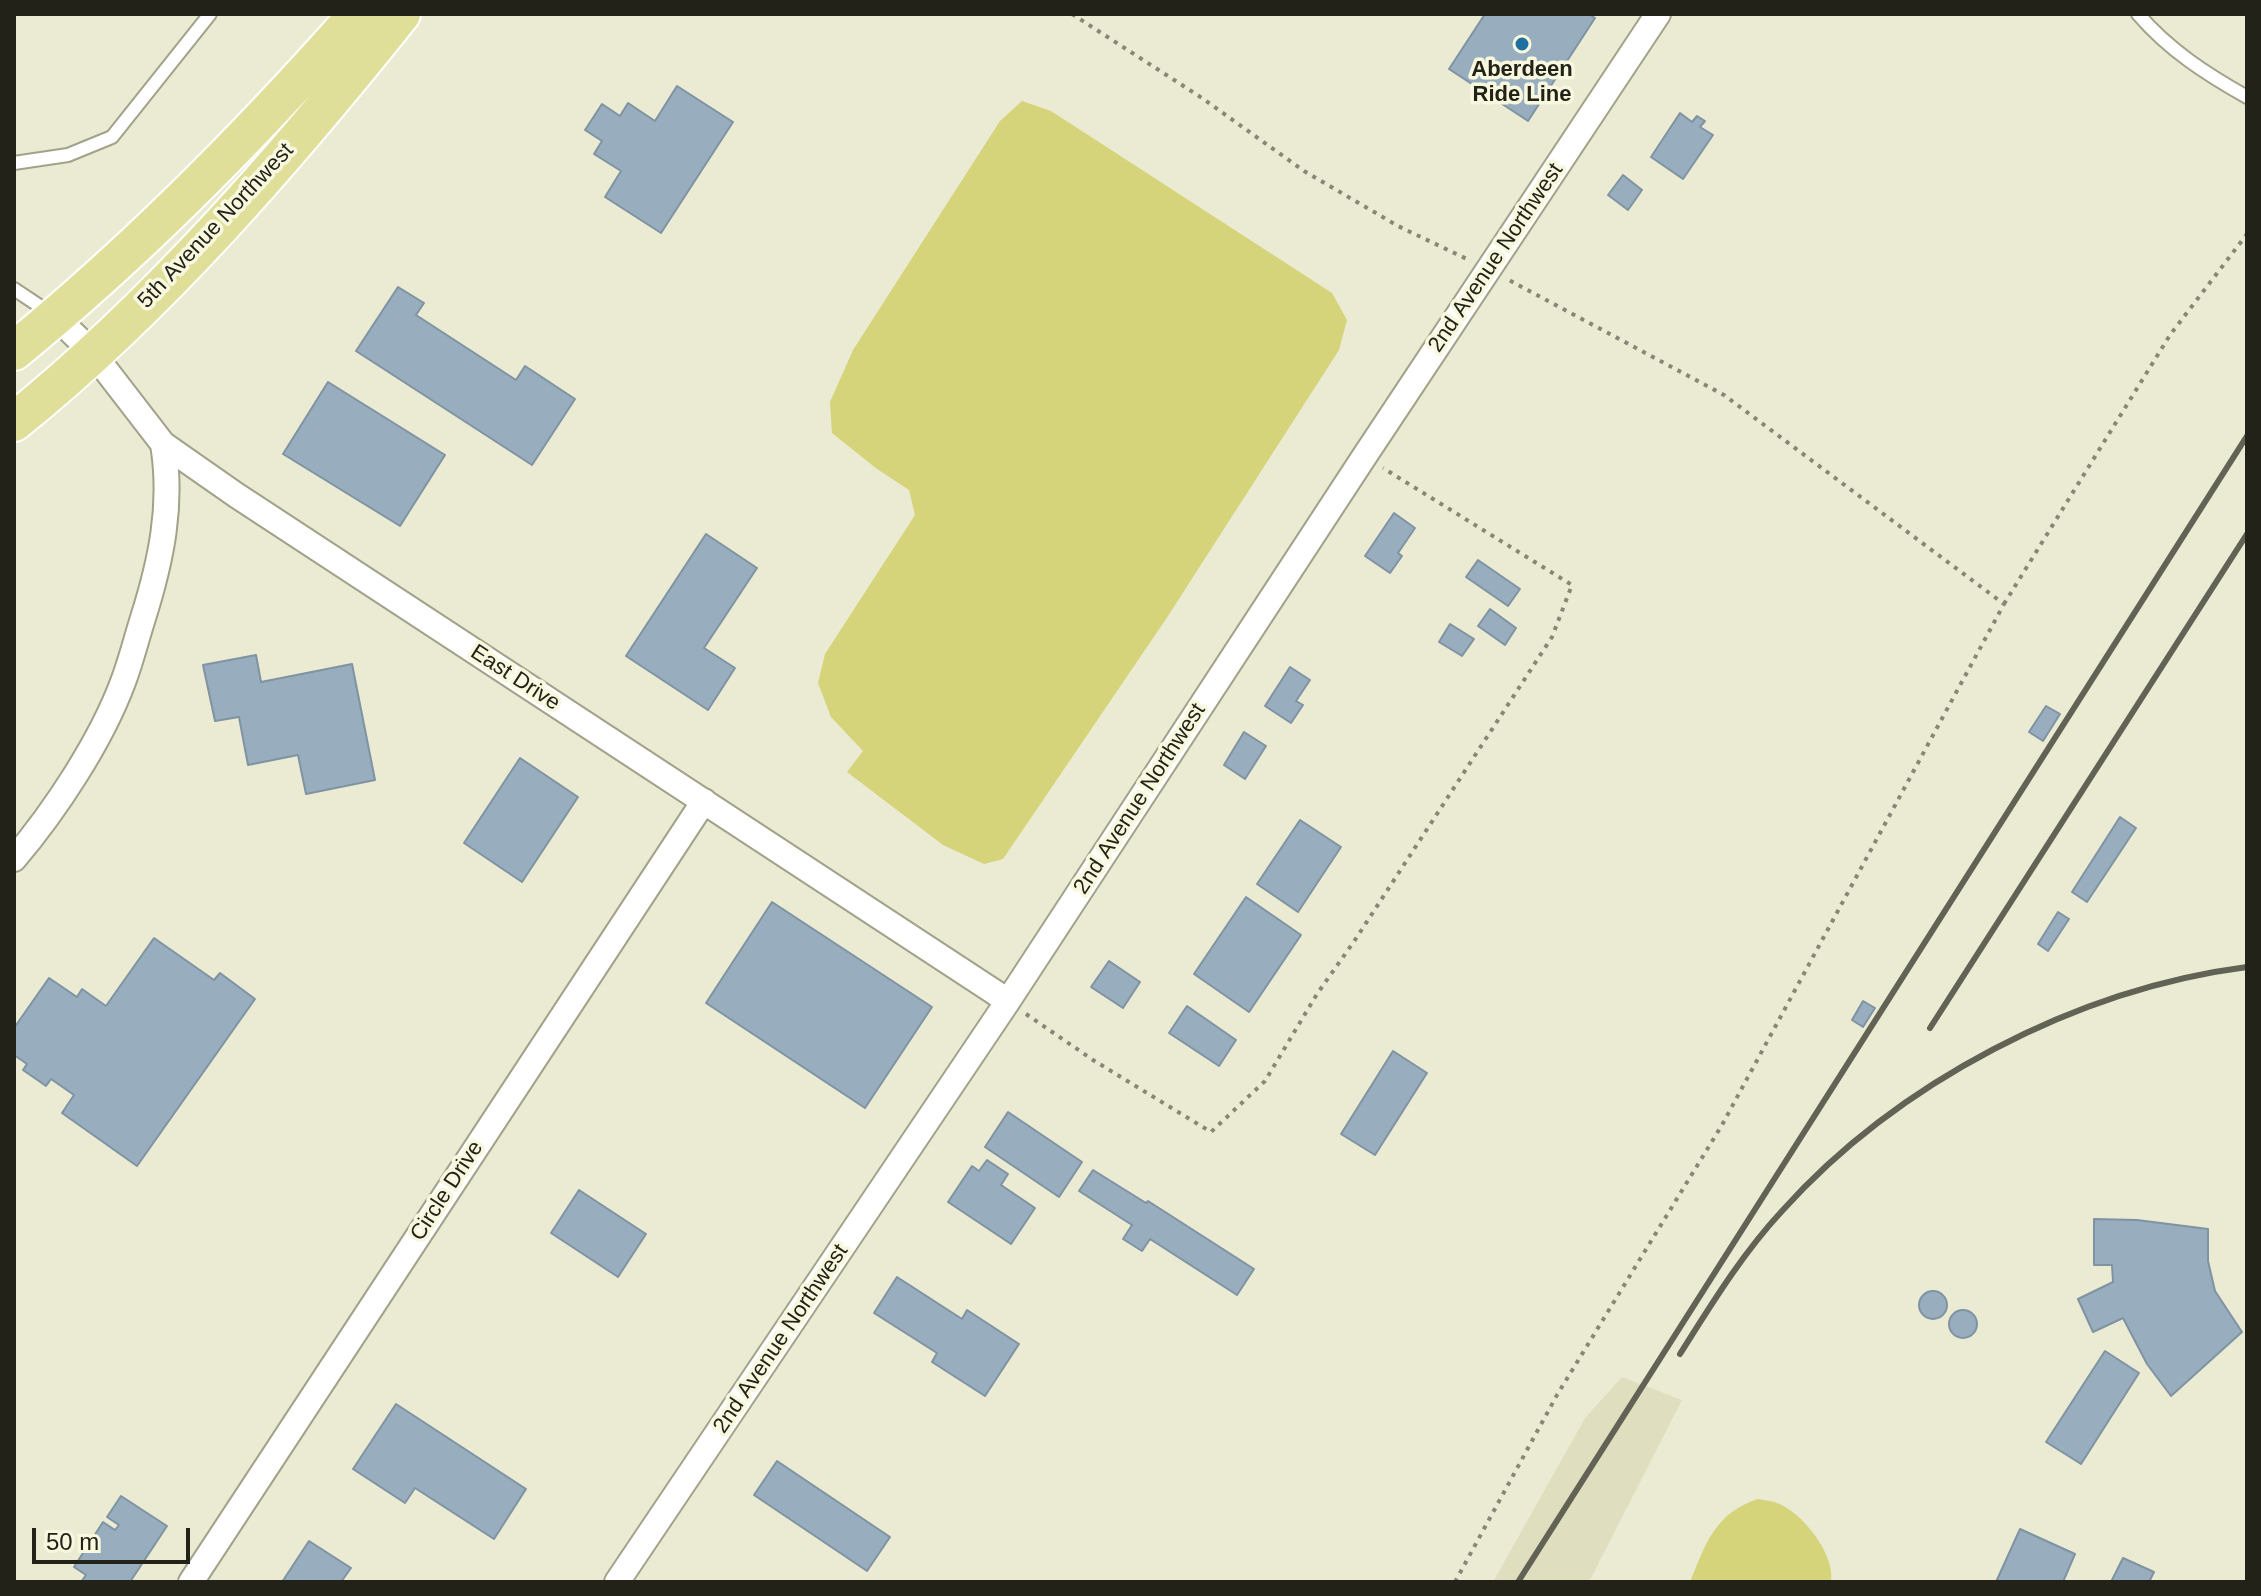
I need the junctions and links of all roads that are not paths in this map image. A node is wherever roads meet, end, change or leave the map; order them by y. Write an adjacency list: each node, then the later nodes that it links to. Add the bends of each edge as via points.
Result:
1 (210, 14): 7 (lane, via 112,137 68,155)
2 (358, 14): 9 (main road, 5th Avenue Northwest, via 176,205)
3 (401, 14): 11 (main road, 5th Avenue Northwest, via 262,180)
4 (2138, 14): 6 (lane, via 2166,44)
5 (1652, 16): 16 (street, 2nd Avenue Northwest)
6 (2247, 97)
7 (14, 163)
8 (14, 289): 9 (lane)
9 (56, 317): 10 (main road, 5th Avenue Northwest); 11 (street, East Drive)
10 (14, 351)
11 (92, 352): 12 (main road, 5th Avenue Northwest); 13 (street, East Drive)
12 (14, 422)
13 (163, 444): 14 (street, East Drive); 15 (street, via 167,516 157,573 122,684 98,736 36,834)
14 (704, 801): 16 (street, East Drive); 17 (street, Circle Drive)
15 (14, 859)
16 (1008, 1001): 18 (street, 2nd Avenue Northwest)
17 (191, 1582)
18 (617, 1582)

